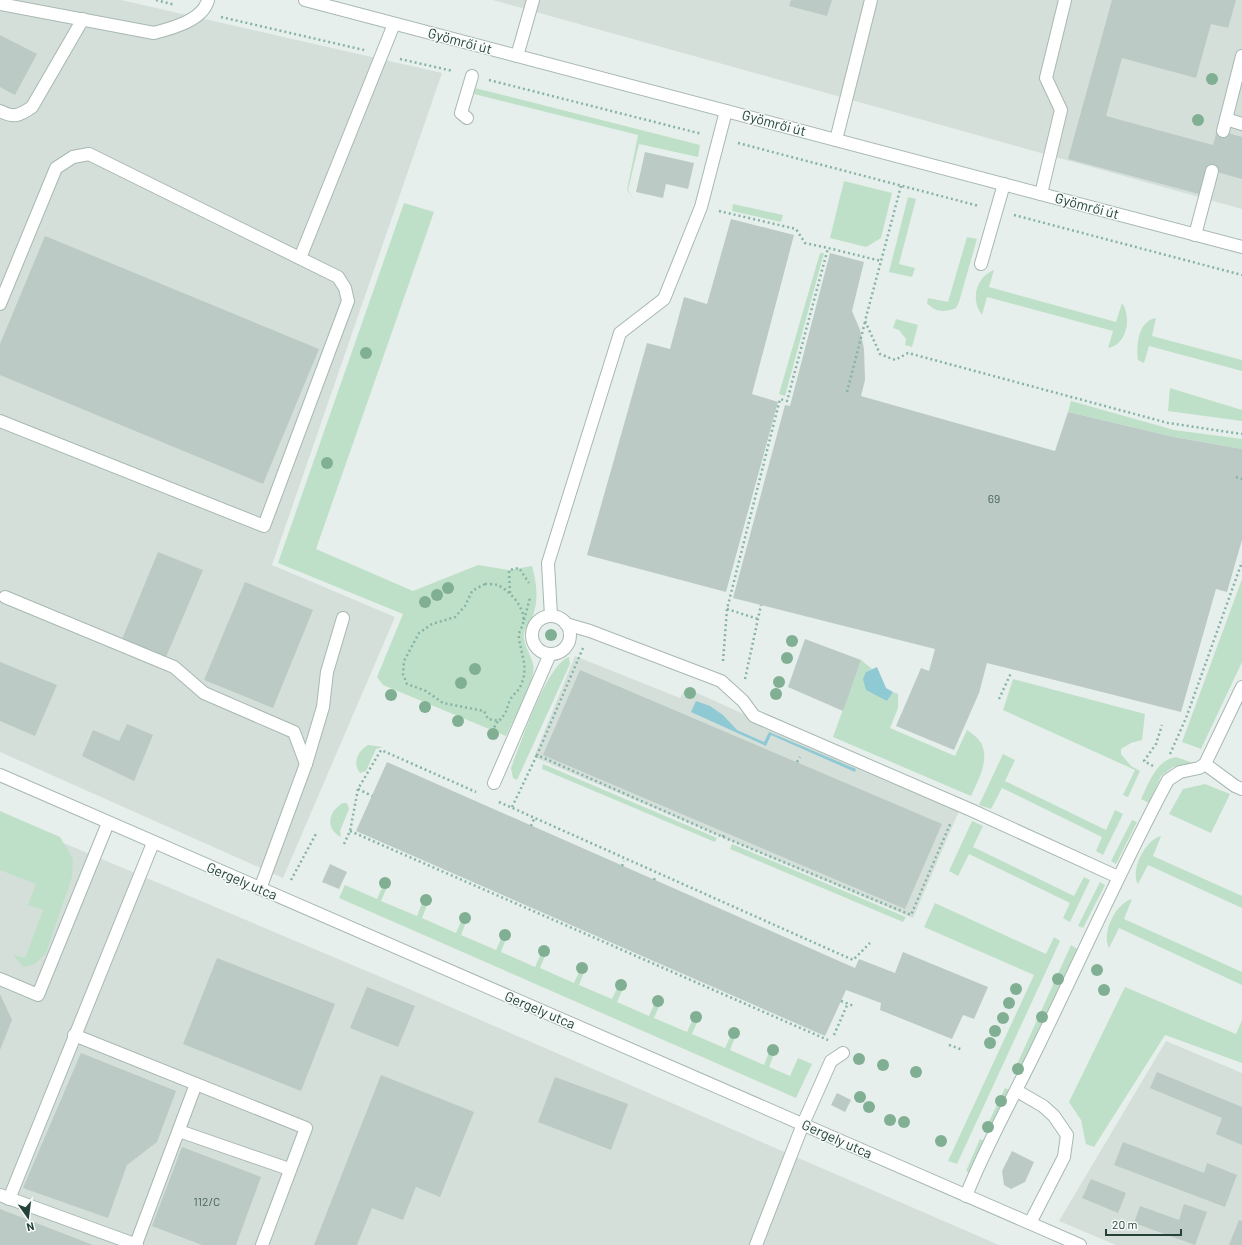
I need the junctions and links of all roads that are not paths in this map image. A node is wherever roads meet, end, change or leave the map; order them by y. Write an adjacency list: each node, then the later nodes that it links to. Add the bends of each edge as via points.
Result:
1 (208, 0): 7 (street, via 202,13 171,29 154,33)
2 (305, 0): 8 (street, Gyömrői út)
3 (533, 0): 9 (street)
4 (871, 0): 18 (street)
5 (1065, 0): 21 (street, via 1046,78 1061,110)
6 (0, 4): 7 (street)
7 (83, 19): 12 (street, via 32,107 21,114 10,116)
8 (394, 24): 9 (street, Gyömrői út); 24 (street)
9 (517, 56): 13 (street, Gyömrői út)
10 (1242, 56): 15 (street)
11 (472, 76): 14 (street, via 461,112)
12 (0, 111)
13 (726, 111): 18 (street, Gyömrői út); 29 (street, via 701,207 664,299 620,333 548,563)
14 (467, 118)
15 (1226, 119): 16 (street); 17 (street)
16 (1242, 124)
17 (1223, 131)
18 (836, 140): 20 (street, Gyömrői út)
19 (1212, 170): 22 (street)
20 (1004, 184): 21 (street, Gyömrői út); 25 (street)
21 (1041, 194): 22 (street, Gyömrői út)
22 (1194, 235): 23 (street, Gyömrői út)
23 (1242, 247)
24 (300, 258): 26 (street, via 88,154 73,157 56,168); 27 (street, via 338,277 345,288 348,301 264,526)
25 (981, 264)
26 (0, 304)
27 (0, 421)
28 (5, 596): 34 (street, via 174,667 204,693 294,732)
29 (551, 616): 31 (street, via 562,619); 32 (street, via 545,617 535,625 532,637 538,649)
30 (343, 618): 34 (street, via 327,672 323,707)
31 (566, 624): 32 (street, via 569,635 566,646); 41 (street, via 721,682 743,701 754,716)
32 (550, 654): 37 (street)
33 (1242, 687): 35 (street)
34 (306, 764): 42 (street)
35 (1205, 764): 38 (street); 41 (street, via 1180,772 1168,780)
36 (0, 775): 39 (street, Gergely utca)
37 (494, 783)
38 (1242, 789)
39 (108, 823): 40 (street, Gergely utca); 43 (street, via 38,995)
40 (153, 843): 42 (street, Gergely utca); 44 (street)
41 (1118, 877): 47 (street)
42 (260, 889): 48 (street, Gergely utca)
43 (0, 979)
44 (74, 1035): 46 (street); 52 (street)
45 (843, 1052): 48 (street, via 831,1061)
46 (196, 1084): 49 (street); 50 (street, via 306,1128)
47 (1017, 1091): 51 (street, via 973,1177); 53 (street, via 1043,1106 1054,1116 1067,1135 1064,1157)
48 (803, 1124): 51 (street, Gergely utca); 56 (street)
49 (179, 1130): 50 (street); 54 (street)
50 (289, 1169): 55 (street)
51 (966, 1196): 53 (street, Gergely utca)
52 (4, 1197): 54 (street)
53 (1030, 1223): 57 (street, Gergely utca)
54 (136, 1245)
55 (262, 1245)
56 (756, 1245)
57 (1080, 1245)

